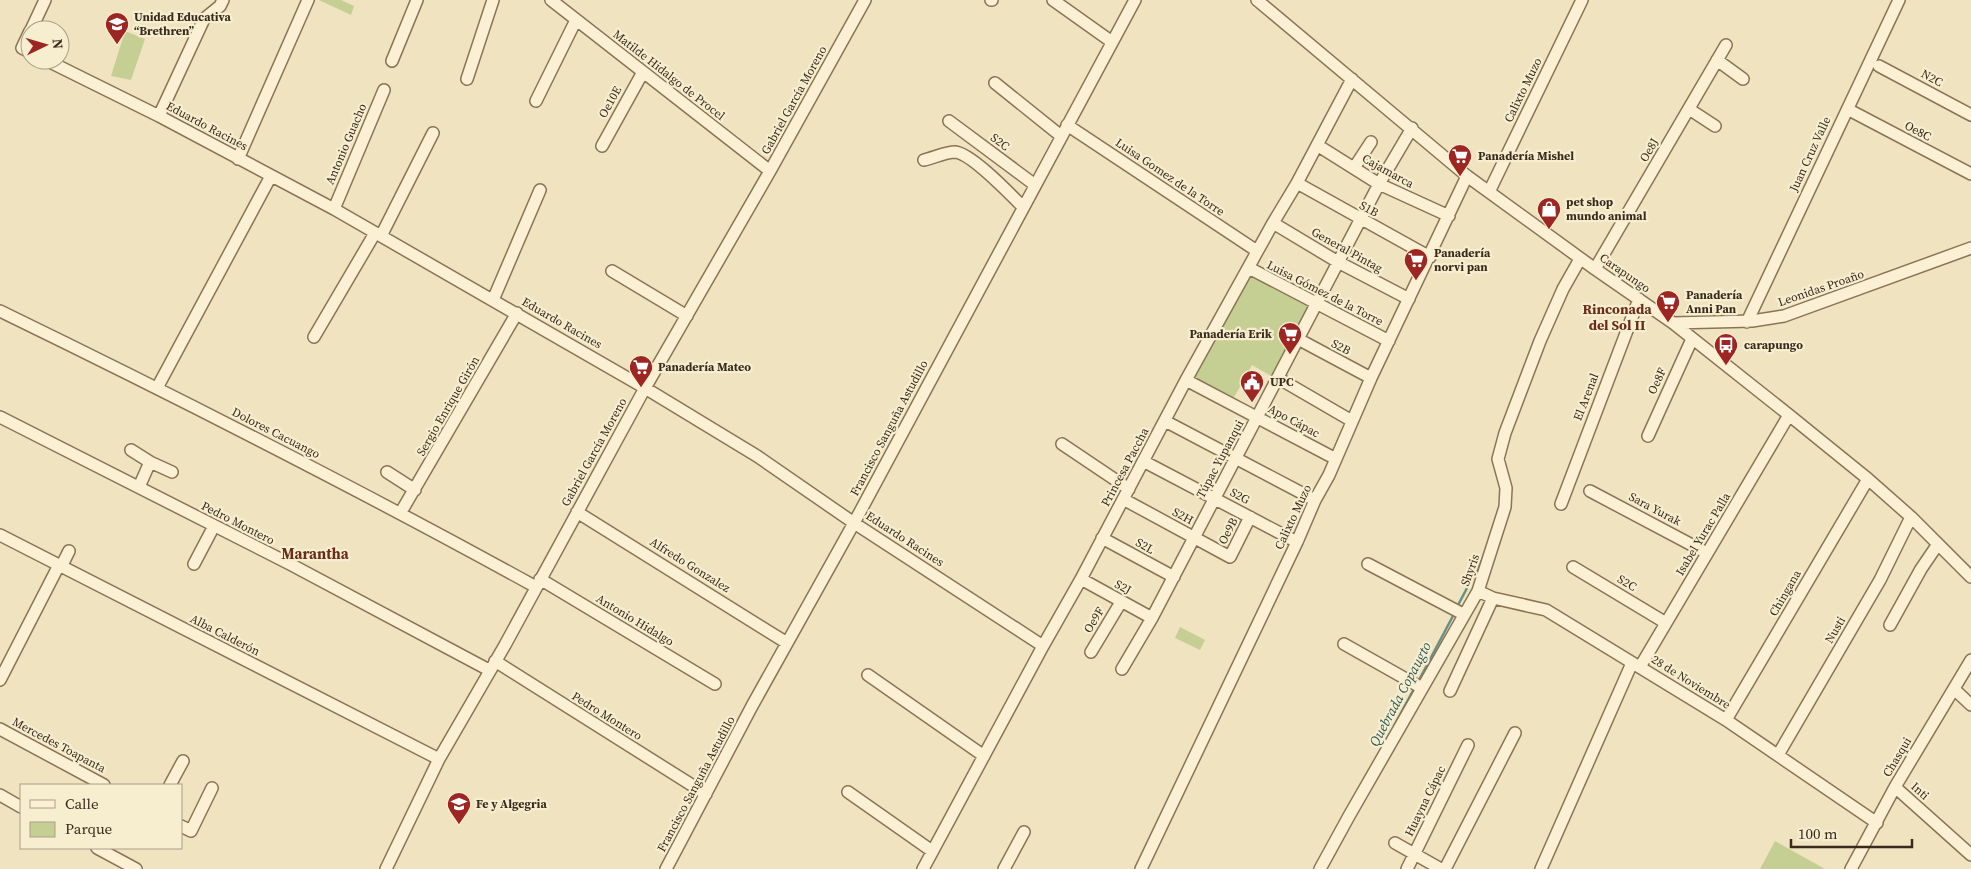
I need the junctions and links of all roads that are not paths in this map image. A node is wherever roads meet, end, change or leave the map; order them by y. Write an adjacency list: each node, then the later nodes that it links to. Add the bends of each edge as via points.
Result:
1 (44, 0): 13 (street)
2 (223, 0): 31 (street, via 204,19)
3 (308, 0): 41 (street)
4 (417, 0): 18 (street)
5 (493, 0): 22 (street)
6 (864, 0): 44 (street, Gabriel García Moreno)
7 (1053, 0): 15 (street)
8 (1135, 0): 15 (street, Francisco Sanguña Astudillo)
9 (1257, 0): 23 (street, Carapungo)
10 (1582, 0): 52 (street, Calixto Muzo)
11 (1899, 0): 74 (street, Juan Cruz Valle)
12 (557, 2): 14 (street, Matilde Hidalgo de Procel)
13 (35, 20)
14 (576, 20): 21 (street, Matilde Hidalgo de Procel); 27 (street)
15 (1112, 42): 33 (street, Francisco Sanguña Astudillo)
16 (1726, 45): 17 (street, Oe8J)
17 (1717, 60): 24 (street); 28 (street, Oe8J)
18 (392, 61)
19 (1879, 66): 30 (street, N2C)
20 (66, 70): 31 (street, Eduardo Racines)
21 (643, 72): 40 (street, Oe10E); 44 (street, Matilde Hidalgo de Procel)
22 (468, 79)
23 (1352, 79): 35 (street, Carapungo); 39 (street, Princesa Paccha)
24 (1744, 79)
25 (996, 83): 37 (street)
26 (384, 90): 54 (street, Antonio Guacho)
27 (536, 101)
28 (1689, 108): 34 (street); 65 (street, Oe8J)
29 (1853, 112): 45 (street, Oe8C)
30 (1971, 114)
31 (159, 116): 41 (street, Eduardo Racines)
32 (949, 121): 50 (street, S2C)
33 (1067, 125): 37 (street, Francisco Sanguña Astudillo); 60 (street, Luisa Gomez de la Torre)
34 (1715, 126)
35 (1412, 128): 47 (street, Carapungo); 49 (street, Túpac Yupanqui)
36 (433, 133): 58 (street)
37 (1061, 136): 50 (street, Francisco Sanguña Astudillo)
38 (1371, 142): 43 (street)
39 (1317, 145): 43 (street, Cajamarca); 48 (street, Princesa Paccha)
40 (602, 146)
41 (238, 158): 46 (street, Eduardo Racines)
42 (924, 160): 53 (street, via 955,152 962,154 988,173)
43 (1354, 168): 49 (street, Cajamarca)
44 (770, 172): 73 (street, Gabriel García Moreno)
45 (1971, 174)
46 (271, 176): 54 (street, Eduardo Racines); 83 (street)
47 (1467, 176): 52 (street, Carapungo); 55 (street, Calixto Muzo)
48 (1297, 183): 56 (street, S1B); 57 (street, Princesa Paccha)
49 (1379, 184): 55 (street, Cajamarca); 56 (street, Túpac Yupanqui)
50 (1035, 185): 53 (street, Francisco Sanguña Astudillo)
51 (540, 190): 68 (street)
52 (1488, 192): 62 (street, Carapungo)
53 (1023, 207): 111 (street, Francisco Sanguña Astudillo)
54 (334, 209): 58 (street, Eduardo Racines)
55 (1448, 216): 61 (street, Calixto Muzo)
56 (1360, 220): 61 (street, S1B); 63 (street, Túpac Yupanqui)
57 (1273, 223): 60 (street, Princesa Paccha); 63 (street, General Pintag)
58 (378, 235): 68 (street, Eduardo Racines); 76 (street)
59 (1971, 248): 74 (street, Leonidas Proaño, via 1784,316)
60 (1257, 251): 64 (street, Princesa Paccha)
61 (1430, 257): 69 (street, Calixto Muzo)
62 (1580, 259): 65 (street, Carapungo); 129 (street, Shyris, via 1540,341 1505,433 1498,459 1506,488 1505,507)
63 (1338, 262): 69 (street, General Pintag); 70 (street, Túpac Yupanqui)
64 (1249, 268): 70 (street, Luisa Gómez de la Torre); 82 (street, Princesa Paccha)
65 (1595, 269): 67 (street, Carapungo)
66 (612, 271): 73 (street)
67 (1639, 299): 75 (street, Carapungo); 106 (street, El Arenal)
68 (494, 300): 72 (street, Eduardo Racines)
69 (1409, 300): 79 (street, Calixto Muzo)
70 (1316, 304): 78 (street, Túpac Yupanqui); 79 (street, Luisa Gómez de la Torre)
71 (0, 311): 83 (street, Dolores Cacuango)
72 (517, 313): 84 (street, Eduardo Racines); 101 (street, Sergio Enrique Girón)
73 (687, 316): 84 (street, Gabriel García Moreno)
74 (1747, 322): 75 (street, Leonidas Proaño)
75 (1673, 323): 77 (street, Carapungo)
76 (314, 336)
77 (1692, 339): 85 (street, Carapungo); 90 (street, Oe8F)
78 (1298, 340): 80 (street, Túpac Yupanqui); 81 (street, S2B)
79 (1389, 341): 81 (street, Calixto Muzo)
80 (1278, 378): 87 (street, Túpac Yupanqui); 89 (street)
81 (1371, 378): 89 (street, Calixto Muzo)
82 (1186, 380): 87 (street, Apo Cápac); 88 (street, Princesa Paccha)
83 (157, 388): 107 (street, Dolores Cacuango)
84 (645, 388): 108 (street, Gabriel García Moreno); 111 (street, Eduardo Racines, via 757,456)
85 (1789, 415): 99 (street, Carapungo); 119 (street, Isabel Yurac Palla)
86 (0, 417): 100 (street, Pedro Montero)
87 (1257, 417): 93 (street, Túpac Yupanqui); 94 (street, Apo Cápac)
88 (1165, 421): 93 (street); 95 (street, Princesa Paccha)
89 (1352, 421): 94 (street, Calixto Muzo)
90 (1648, 436)
91 (1062, 444): 103 (street, S2H)
92 (131, 450): 96 (street)
93 (1236, 457): 104 (street, Túpac Yupanqui); 105 (street)
94 (1336, 459): 105 (street, Calixto Muzo)
95 (1142, 461): 103 (street, Princesa Paccha); 104 (street, S2G)
96 (150, 462): 97 (street); 100 (street)
97 (172, 472)
98 (387, 472): 101 (street)
99 (1868, 479): 110 (street, Carapungo); 151 (street, Chingana)
100 (139, 487): 112 (street, Pedro Montero)
101 (415, 490): 107 (street, Sergio Enrique Girón)
102 (1590, 490): 119 (street, Sara Yurak)
103 (1126, 494): 114 (street, Princesa Paccha); 115 (street, S2H)
104 (1215, 499): 109 (street, S2G); 115 (street, Túpac Yupanqui)
105 (1315, 500): 116 (street, Calixto Muzo)
106 (1561, 504)
107 (401, 512): 128 (street, Dolores Cacuango)
108 (577, 512): 128 (street, Gabriel García Moreno); 136 (street, Alfredo Gonzalez)
109 (1250, 517): 116 (street, S2G); 120 (street, Oe9B)
110 (1911, 518): 117 (street, Carapungo); 155 (street, Nusti, via 1880,580)
111 (854, 523): 136 (street, Francisco Sanguña Astudillo); 138 (street, Eduardo Racines)
112 (214, 526): 121 (street); 141 (street, Pedro Montero)
113 (0, 536): 123 (street, Alba Calderón)
114 (1102, 538): 125 (street, S2L); 127 (street, Princesa Paccha)
115 (1194, 538): 120 (street, S2H); 125 (street, Túpac Yupanqui)
116 (1297, 542): 180 (street, Calixto Muzo)
117 (1938, 544): 126 (street, Carapungo); 135 (street)
118 (69, 552): 123 (street)
119 (1708, 553): 134 (street, Isabel Yurac Palla)
120 (1230, 557)
121 (194, 564)
122 (1368, 564): 132 (street)
123 (60, 566): 145 (street); 157 (street, Alba Calderón)
124 (1573, 567): 134 (street, S2C)
125 (1174, 577): 133 (street, Túpac Yupanqui)
126 (1971, 577)
127 (1081, 579): 131 (street, S2J); 138 (street, Princesa Paccha)
128 (538, 583): 141 (street, Gabriel García Moreno); 146 (street, Antonio Hidalgo)
129 (1478, 591): 130 (street, 28 de Noviembre); 132 (street, Shyris)
130 (1493, 598): 142 (street, 28 de Noviembre, via 1546,610); 149 (street)
131 (1121, 602): 133 (street, S2J); 139 (street, Oe9F)
132 (1463, 614): 147 (street, Shyris)
133 (1152, 618): 143 (street, Túpac Yupanqui)
134 (1666, 623): 142 (street, Isabel Yurac Palla)
135 (1890, 625)
136 (787, 643): 164 (street, Francisco Sanguña Astudillo)
137 (1344, 644): 147 (street)
138 (1043, 646): 156 (street, Princesa Paccha)
139 (1091, 652)
140 (1971, 660): 148 (street, Chasqui)
141 (492, 665): 157 (street, Gabriel García Moreno); 164 (street, Pedro Montero)
142 (1636, 665): 151 (street, 28 de Noviembre); 184 (street, Isabel Yurac Palla)
143 (1122, 669)
144 (868, 674): 156 (street)
145 (0, 680)
146 (715, 684)
147 (1422, 688): 181 (street, Shyris)
148 (1954, 689): 150 (street); 161 (street, Chasqui)
149 (1450, 691)
150 (1971, 705)
151 (1726, 720): 155 (street, 28 de Noviembre)
152 (0, 729): 159 (street, Mercedes Toapanta)
153 (1515, 734): 183 (street)
154 (1468, 745): 173 (street, Huayna Cápac)
155 (1778, 755): 167 (street, 28 de Noviembre)
156 (984, 756): 172 (street, Princesa Paccha)
157 (439, 759): 176 (street, Gabriel García Moreno)
158 (183, 762): 160 (street)
159 (102, 784)
160 (171, 784)
161 (1895, 787): 167 (street, Chasqui); 174 (street, Inti)
162 (212, 788): 168 (street)
163 (848, 792): 172 (street)
164 (706, 794): 177 (street, Francisco Sanguña Astudillo)
165 (0, 795): 166 (street)
166 (20, 805)
167 (1877, 823): 185 (street, Chasqui)
168 (186, 828)
169 (1024, 832): 179 (street)
170 (1395, 843): 173 (street)
171 (99, 849): 175 (street)
172 (932, 851): 178 (street, Princesa Paccha)
173 (1415, 854): 182 (street, Huayna Cápac); 183 (street)
174 (1971, 855)
175 (136, 869)
176 (386, 869)
177 (666, 869)
178 (923, 869)
179 (1004, 869)
180 (1141, 869)
181 (1320, 869)
182 (1407, 869)
183 (1443, 869)
184 (1541, 869)
185 (1851, 869)

